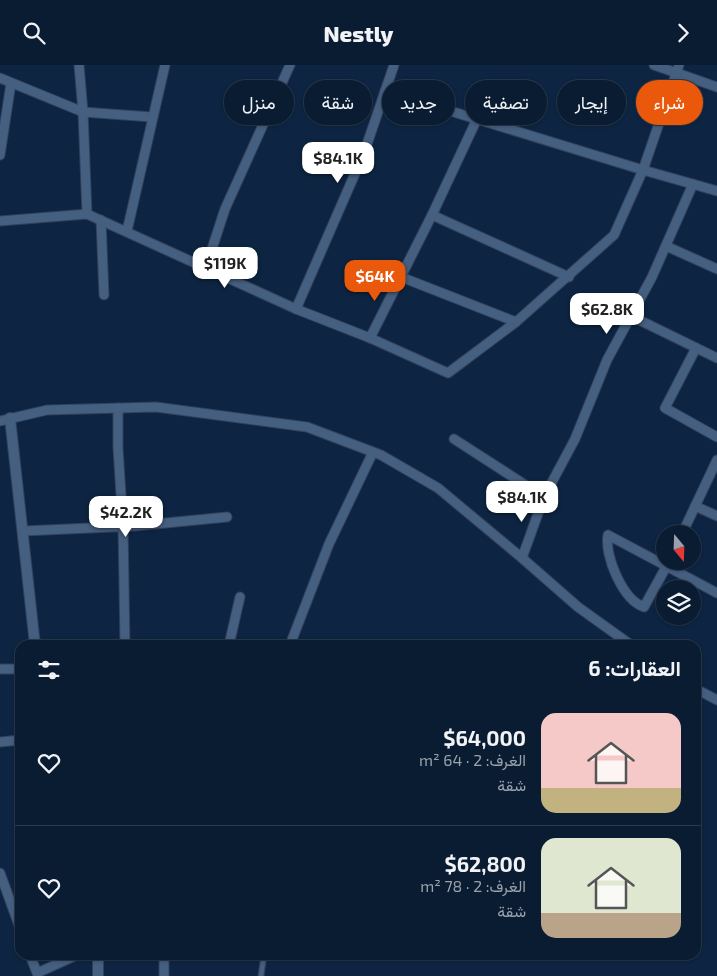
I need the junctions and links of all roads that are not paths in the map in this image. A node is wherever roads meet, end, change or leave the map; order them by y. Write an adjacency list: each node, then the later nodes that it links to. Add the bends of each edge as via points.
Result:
1 (78, 65): 12 (street)
2 (164, 65): 13 (street)
3 (289, 65): 26 (street, via 225,209)
4 (394, 65): 8 (street)
5 (654, 65): 6 (street)
6 (677, 68): 10 (street); 17 (street)
7 (0, 78): 9 (street)
8 (389, 80)
9 (11, 83): 12 (street); 16 (street)
10 (717, 87)
11 (382, 100): 31 (street, via 364,153)
12 (83, 112): 13 (street); 20 (street)
13 (152, 117): 24 (street)
14 (474, 125): 21 (street)
15 (497, 125): 17 (street)
16 (0, 155)
17 (643, 170): 18 (street); 29 (street, via 614,235)
18 (693, 184): 19 (street); 25 (street)
19 (717, 191)
20 (87, 213): 22 (street); 23 (street)
21 (432, 215): 28 (street); 29 (street)
22 (101, 220): 24 (street); 30 (street)
23 (0, 221)
24 (127, 231): 26 (street)
25 (666, 245): 27 (street); 32 (street)
26 (206, 267): 31 (street)
27 (717, 269)
28 (401, 277): 33 (street); 34 (street)
29 (569, 277): 33 (street)
30 (104, 295)
31 (296, 309): 34 (street)
32 (630, 316): 35 (street); 43 (street, via 607,360 575,439)
33 (516, 322): 34 (street, via 448,373)
34 (370, 338)
35 (696, 348): 36 (street); 39 (street, via 665,408)
36 (717, 358)
37 (118, 408): 38 (street, via 47,410); 41 (street, via 156,407 306,427); 47 (street)
38 (5, 420): 49 (street)
39 (717, 437)
40 (454, 439): 43 (street)
41 (373, 452): 50 (street, via 438,489); 58 (street, via 329,544)
42 (717, 460): 44 (street)
43 (544, 497): 50 (street)
44 (695, 506): 46 (street); 48 (street)
45 (227, 517): 47 (street)
46 (717, 517)
47 (123, 525): 49 (street); 56 (street)
48 (686, 525)
49 (23, 531): 55 (street)
50 (522, 558): 59 (street, via 578,607)
51 (668, 564): 51 (street, via 633,549 608,535 607,548 612,564 630,599 638,605 644,607)
52 (678, 570): 53 (street)
53 (717, 593)
54 (240, 597): 57 (street)
55 (34, 640)
56 (125, 640)
57 (230, 640)
58 (292, 640)
59 (624, 640)
60 (0, 669): 61 (street)
61 (15, 669)
62 (701, 692): 63 (street)
63 (717, 700)
64 (15, 740): 65 (street)
65 (0, 742)
66 (0, 873): 67 (street)
67 (15, 914)
68 (31, 960): 73 (street)
69 (65, 960): 73 (street)
70 (98, 960): 74 (street)
71 (164, 960): 75 (street)
72 (263, 960): 76 (lane)
73 (33, 974)
74 (98, 976)
75 (164, 976)
76 (261, 976)

